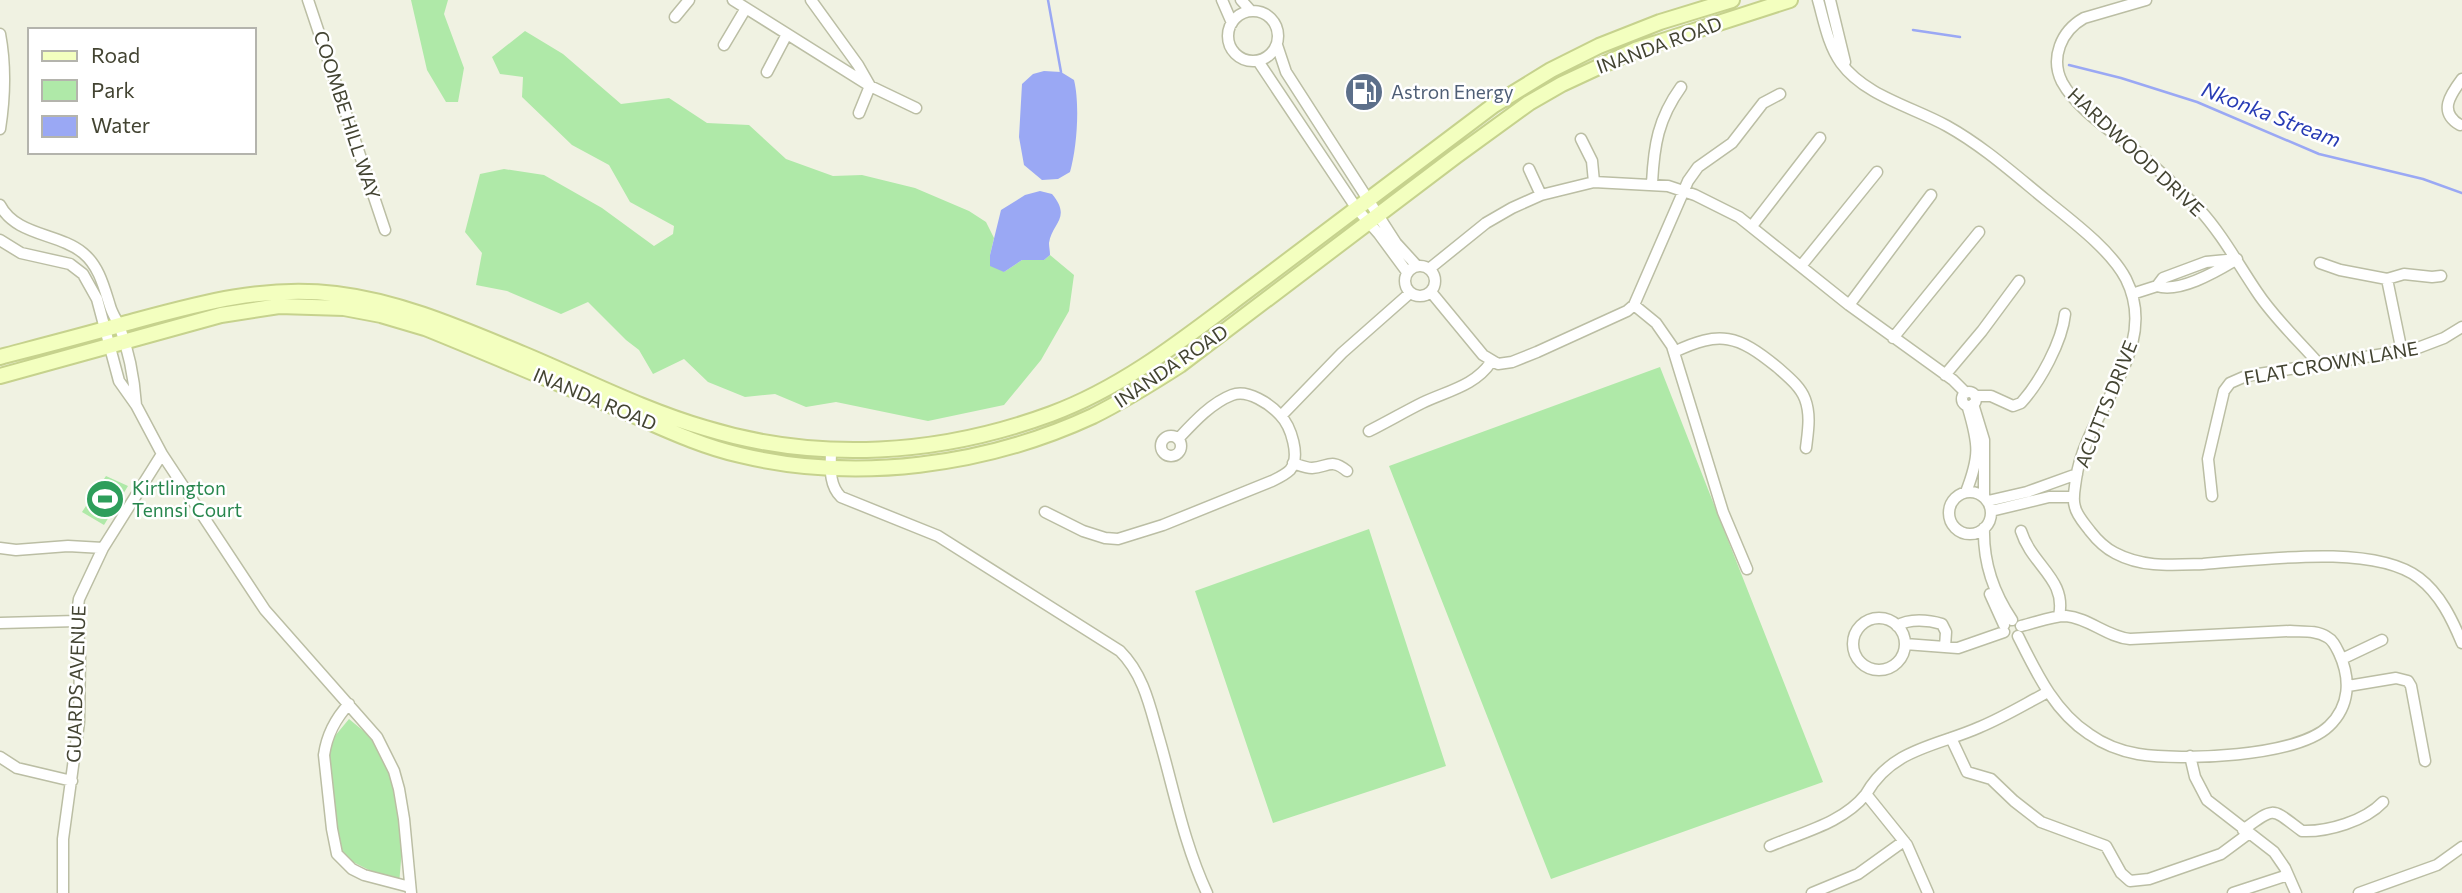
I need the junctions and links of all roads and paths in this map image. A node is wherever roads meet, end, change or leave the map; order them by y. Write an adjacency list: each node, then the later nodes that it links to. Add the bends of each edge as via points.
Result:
1 (308, 0): 47 (street, COOMBE HILL WAY)
2 (688, 0): 15 (street)
3 (733, 0): 13 (street)
4 (811, 0): 21 (street)
5 (1222, 0): 16 (street)
6 (1241, 0): 14 (street)
7 (1732, 0): 44 (main road, INANDA ROAD, via 1629,33 1551,70 1494,105)
8 (1790, 0): 45 (main road, INANDA ROAD, via 1635,50 1562,84 1502,121)
9 (1812, 0): 24 (street)
10 (1818, 0): 24 (street, ACUTTS DRIVE, via 1832,46)
11 (1830, 0): 24 (street)
12 (2146, 0): 50 (street, HARDWOOD DRIVE, via 2075,23 2062,38 2058,70 2070,94 2177,188)
13 (746, 8): 18 (street); 19 (street)
14 (1251, 11): 16 (street); 20 (street, via 1273,21)
15 (675, 17)
16 (1232, 23): 22 (street, via 1228,38 1235,54)
17 (0, 34): 33 (street, via 4,66)
18 (787, 34): 23 (street); 25 (street)
19 (724, 45)
20 (1277, 45): 22 (street); 44 (street, via 1286,72)
21 (847, 51): 23 (street); 27 (street)
22 (1258, 61): 44 (street)
23 (834, 65): 27 (street)
24 (1847, 70): 60 (street, ACUTTS DRIVE, via 1875,90 1948,127 2011,172 2090,237 2124,275)
25 (766, 72)
26 (2462, 79): 32 (street, via 2448,104 2449,116)
27 (870, 86): 30 (street); 31 (street)
28 (1681, 87): 39 (street, via 1664,114 1654,146)
29 (1780, 94): 40 (street, via 1763,103 1732,143 1698,167)
30 (916, 108)
31 (859, 113)
32 (2460, 125)
33 (0, 129)
34 (1820, 138): 46 (street)
35 (1581, 139): 38 (street, via 1592,160)
36 (1530, 169): 41 (street)
37 (1877, 172): 52 (street)
38 (1594, 182): 39 (street); 41 (street)
39 (1652, 183): 40 (street)
40 (1684, 190): 46 (street); 61 (street)
41 (1541, 195): 54 (street, via 1486,223)
42 (1931, 195): 62 (street)
43 (0, 205): 65 (street, via 20,225 84,253 95,266)
44 (1363, 205): 45 (street); 82 (main road, INANDA ROAD, via 1164,354 1077,403 949,443 877,451)
45 (1373, 219): 53 (street); 85 (main road, INANDA ROAD, via 1180,365 1093,416 1037,438 957,459 903,466)
46 (1752, 226): 52 (street)
47 (385, 230)
48 (1979, 232): 66 (street)
49 (0, 240): 65 (street, via 21,253 70,264 83,274)
50 (2237, 259): 60 (street, via 2206,262); 73 (street, HARDWOOD DRIVE, via 2258,294)
51 (2320, 262): 56 (street)
52 (1801, 266): 62 (street)
53 (1412, 269): 54 (street); 59 (street, via 1404,283)
54 (1429, 269): 58 (street, via 1435,278)
55 (2441, 276): 56 (street, via 2404,274)
56 (2387, 279): 70 (street)
57 (2019, 281): 74 (street)
58 (1431, 292): 59 (street); 72 (street)
59 (1410, 293): 78 (street)
60 (2132, 294): 87 (street, ACUTTS DRIVE, via 2136,320 2131,348)
61 (1634, 305): 69 (street, via 1656,323); 72 (street, via 1527,357)
62 (1849, 305): 66 (street)
63 (2065, 314): 76 (street, via 2060,336 2024,401 2013,406 1991,397)
64 (2462, 327): 70 (street, FLAT CROWN LANE, via 2432,344)
65 (112, 328): 67 (street); 68 (street); 71 (main road, INANDA ROAD); 82 (main road, INANDA ROAD, via 253,293 303,291 369,299 446,323 705,428 792,447)
66 (1892, 338): 74 (street)
67 (124, 342): 68 (main road, INANDA ROAD); 77 (street, via 134,375); 85 (main road, INANDA ROAD, via 247,310 303,305 352,309 425,328 709,446 771,461)
68 (109, 346): 75 (main road, INANDA ROAD); 77 (street, via 119,381)
69 (1674, 352): 81 (street, via 1696,342 1725,338 1757,352 1804,397 1809,421); 98 (street, via 1723,512)
70 (2402, 352): 73 (street, FLAT CROWN LANE)
71 (0, 357)
72 (1491, 362): 79 (street, via 1471,382)
73 (2320, 365): 90 (street, FLAT CROWN LANE, via 2246,376 2230,383 2224,391 2208,459)
74 (1945, 375): 76 (street)
75 (0, 376)
76 (1970, 399): 88 (street, via 1977,458); 91 (street, via 1983,440)
77 (136, 405): 83 (street)
78 (1281, 416): 80 (street, via 1250,395 1233,395 1206,412); 84 (street, via 1293,444)
79 (1369, 431)
80 (1178, 439)
81 (1806, 448)
82 (831, 449): 85 (street)
83 (162, 454): 97 (street, GUARDS AVENUE); 111 (street, via 258,601)
84 (1293, 464): 86 (street, via 1312,468 1336,464); 92 (street, via 1272,481 1118,539 1083,531)
85 (831, 467): 127 (street, via 833,486 841,497 938,536 1129,660 1144,687)
86 (1348, 471)
87 (2077, 474): 89 (street, ACUTTS DRIVE); 91 (street)
88 (1966, 492): 91 (street); 95 (street, via 1954,499 1949,512 1958,530)
89 (2074, 496): 91 (street); 105 (street, via 2079,516 2101,542 2138,563 2353,557 2397,566 2437,596)
90 (2212, 496)
91 (1987, 503): 93 (street, via 1991,517)
92 (1045, 512)
93 (1984, 528): 95 (street); 103 (street, via 1990,572)
94 (2021, 531): 99 (street, via 2061,596)
95 (1972, 534): 103 (street, via 1988,589)
96 (0, 548): 97 (street)
97 (103, 548): 100 (street, GUARDS AVENUE, via 79,599)
98 (1746, 569)
99 (2059, 617): 103 (street); 108 (street, via 2077,618 2130,639 2309,632 2330,639)
100 (77, 621): 101 (street); 116 (street, GUARDS AVENUE, via 80,689)
101 (0, 623)
102 (1897, 626): 106 (street); 106 (street, via 1881,618 1866,622 1855,633 1856,655 1866,667 1881,670 1895,664); 107 (street, via 1914,621 1942,624)
103 (2012, 628): 107 (street, via 1962,647); 110 (street)
104 (2382, 640): 108 (street)
105 (2462, 643)
106 (1905, 644): 107 (street)
107 (1945, 647)
108 (2342, 659): 109 (street)
109 (2348, 686): 113 (street, via 2341,712 2307,740 2277,749); 115 (street, via 2396,678 2408,681)
110 (2048, 692): 112 (street, via 1987,725); 113 (street, via 2083,730 2116,748 2145,755)
111 (349, 704): 124 (street, via 377,737 394,771); 124 (street, via 332,726 324,755 335,847 343,861 364,875)
112 (1951, 738): 117 (street, via 1899,759); 119 (street, via 1970,774 1991,779 2041,822 2106,846 2130,881 2221,854)
113 (2190, 756): 119 (street, via 2207,800)
114 (0, 757): 116 (street, via 17,768)
115 (2425, 761)
116 (72, 781): 126 (street, GUARDS AVENUE, via 62,851)
117 (1866, 794): 120 (street); 121 (street, via 1839,816)
118 (2383, 802): 119 (street, via 2366,816 2316,830 2302,831 2273,812 2263,815)
119 (2246, 832): 123 (street, via 2274,852)
120 (1903, 841): 125 (street); 128 (street, via 1858,874)
121 (1770, 846)
122 (2462, 847): 131 (street, via 2437,865)
123 (2288, 875): 129 (street); 130 (street)
124 (411, 890)
125 (1927, 892)
126 (63, 893)
127 (1207, 893)
128 (1812, 893)
129 (2233, 893)
130 (2296, 893)
131 (2359, 893)

